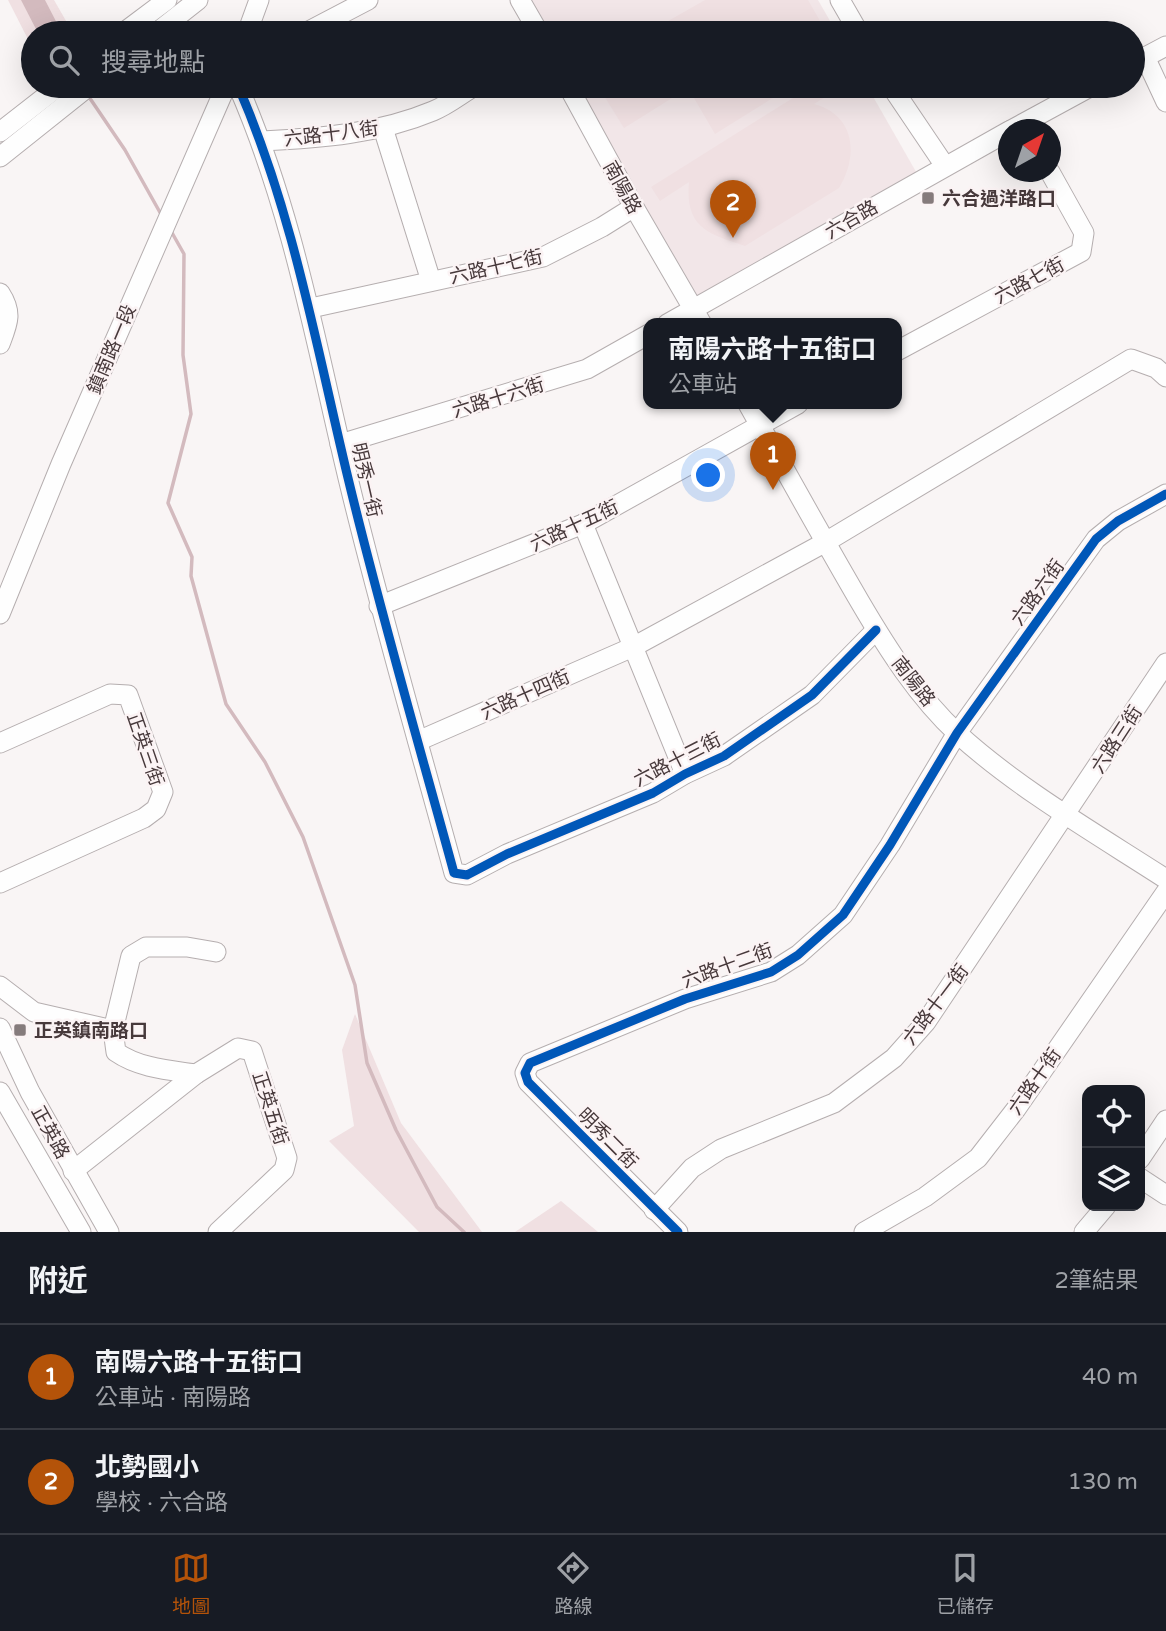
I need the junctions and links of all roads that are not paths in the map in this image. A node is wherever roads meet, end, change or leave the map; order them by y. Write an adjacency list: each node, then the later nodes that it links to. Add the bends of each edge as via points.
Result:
1 (167, 0): 7 (street)
2 (198, 0): 8 (street)
3 (259, 0): 9 (street)
4 (368, 0): 10 (street)
5 (520, 0): 11 (street)
6 (840, 0): 12 (street)
7 (139, 21)
8 (171, 21)
9 (251, 21)
10 (328, 21)
11 (532, 21)
12 (852, 21)
13 (1166, 46): 14 (street)
14 (1145, 58)
15 (1145, 70): 24 (street)
16 (44, 98): 27 (street)
17 (74, 98): 30 (street)
18 (221, 98): 50 (street, 鎮南路一段)
19 (243, 98): 29 (street, 明秀一街)
20 (455, 98): 26 (street, 六路十八街)
21 (575, 98): 33 (street, 南陽路)
22 (899, 98): 31 (street)
23 (1071, 98): 25 (street, 六合路)
24 (1166, 102)
25 (1033, 119)
26 (383, 128): 29 (street, 六路十八街, via 336,137); 34 (street, 六路十七街)
27 (0, 132)
28 (998, 138): 31 (street, 六合路)
29 (262, 141): 36 (street, 明秀一街)
30 (0, 157)
31 (944, 166): 37 (street, 六合路)
32 (1056, 182): 40 (street, 六路七街, via 1084,233 1081,252)
33 (634, 207): 34 (street, 六路十七街, via 543,257); 37 (street, 南陽路)
34 (431, 281): 36 (street, 六路十七街)
35 (0, 293): 39 (street, via 9,321)
36 (310, 308): 45 (street, 明秀一街)
37 (698, 316)
38 (643, 337): 45 (street, 六路十六街, via 587,369)
39 (0, 344)
40 (902, 348)
41 (1166, 377): 48 (street, via 1131,359)
42 (751, 409): 44 (street, 南陽路)
43 (789, 409): 44 (street)
44 (760, 425): 47 (street, 六路十五街); 48 (street, 南陽路)
45 (340, 444): 49 (street, 明秀一街)
46 (1166, 494): 54 (street, 六路六街, via 1118,520 1096,539)
47 (583, 524): 49 (street, 六路十五街); 52 (street)
48 (824, 543): 51 (street, 南陽路); 52 (street, 六路十四街)
49 (379, 606): 55 (street, 明秀一街)
50 (0, 614)
51 (876, 630): 54 (street, 南陽路); 57 (street, 六路十三街, via 811,695 724,756)
52 (633, 646): 55 (street, 六路十四街); 57 (street)
53 (1166, 663): 58 (street, 六路三街)
54 (957, 733): 58 (street, 南陽路); 67 (street, 六路十二街, via 843,915 798,955 771,972 684,999)
55 (418, 741): 59 (street, 明秀一街, via 454,873)
56 (0, 743): 61 (street, 正英三街, via 110,694 128,695 163,792 156,809 144,818)
57 (685, 774): 59 (street, 六路十三街, via 653,793)
58 (1067, 815): 60 (street, 南陽路); 75 (street, 六路十一街, via 926,1023 894,1058 834,1103 721,1149 692,1168)
59 (467, 875)
60 (1166, 879)
61 (0, 883)
62 (1166, 892): 81 (street, 六路十街, via 978,1158 925,1197)
63 (216, 952): 66 (street, via 146,947 131,956)
64 (0, 986): 66 (street, via 34,1012)
65 (0, 1028): 72 (street, 正英路)
66 (113, 1030): 68 (street, via 116,1052 126,1059)
67 (530, 1063): 75 (street, 明秀二街, via 525,1073 528,1082)
68 (195, 1074): 72 (street, 正英五街); 79 (street, 正英五街, via 238,1048 252,1051 287,1158 284,1170)
69 (0, 1092): 77 (street, 正英路)
70 (1166, 1120): 71 (street)
71 (1145, 1152)
72 (73, 1171): 78 (street, 正英路)
73 (1145, 1181): 74 (street)
74 (1166, 1195)
75 (654, 1210): 80 (street, 明秀二街)
76 (1102, 1211): 82 (street)
77 (81, 1232)
78 (109, 1232)
79 (218, 1232)
80 (678, 1232)
81 (864, 1232)
82 (1084, 1232)

